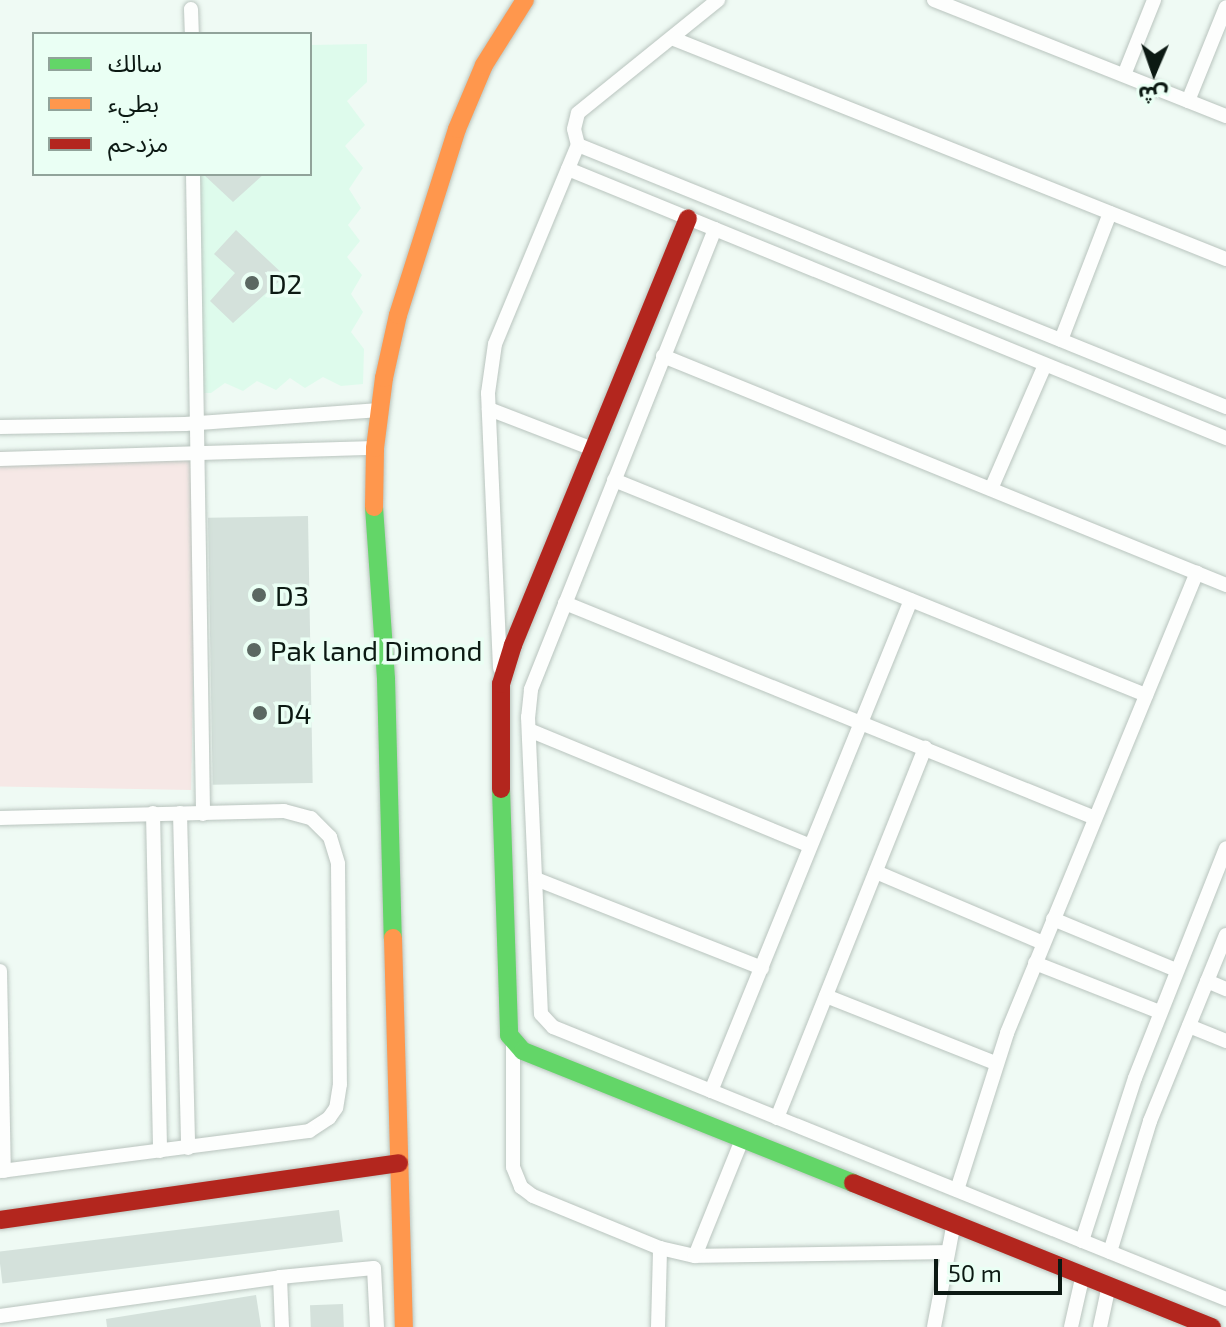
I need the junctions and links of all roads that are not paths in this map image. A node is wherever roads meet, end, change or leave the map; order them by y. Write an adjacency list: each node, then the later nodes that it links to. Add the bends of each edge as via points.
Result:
1 (525, 0): 24 (street, via 484,65 457,129 398,315)
2 (718, 0): 8 (street)
3 (934, 0): 9 (street)
4 (1154, 0): 9 (street)
5 (1226, 7): 10 (street)
6 (191, 9): 7 (street)
7 (192, 32)
8 (674, 39): 12 (street, via 583,107 574,129); 15 (street)
9 (1124, 75): 10 (street)
10 (1188, 101): 11 (street)
11 (1226, 116)
12 (578, 145): 13 (street); 19 (street)
13 (568, 169): 16 (street); 23 (street, via 495,344)
14 (193, 176): 25 (street)
15 (1110, 213): 18 (street); 19 (street)
16 (688, 218): 17 (street); 29 (street)
17 (715, 229): 20 (street); 21 (street)
18 (1226, 259)
19 (1061, 340): 22 (street)
20 (663, 356): 32 (street); 33 (street)
21 (1045, 365): 27 (street); 33 (street)
22 (1226, 407)
23 (489, 409): 29 (street); 38 (street)
24 (379, 410): 25 (street); 28 (street)
25 (195, 423): 26 (street); 30 (street)
26 (0, 427)
27 (1226, 438)
28 (375, 448): 30 (street); 72 (street)
29 (595, 450): 38 (street)
30 (197, 455): 31 (street); 45 (street)
31 (0, 459)
32 (614, 480): 36 (street); 37 (street)
33 (991, 489): 34 (street)
34 (1197, 573): 35 (street); 39 (street)
35 (1226, 585)
36 (911, 600): 39 (street); 40 (street)
37 (565, 603): 40 (street); 41 (street, via 535,678)
38 (501, 684): 65 (street, via 507,1027)
39 (1146, 695): 47 (street)
40 (861, 723): 42 (street); 48 (street)
41 (529, 730): 48 (street); 51 (street)
42 (925, 748): 47 (street); 50 (street)
43 (153, 813): 44 (street); 46 (street); 71 (street)
44 (180, 813): 45 (street); 70 (street)
45 (203, 814): 70 (street, via 298,813 330,837 338,864 340,1084 336,1108 309,1131)
46 (0, 818)
47 (1095, 818): 52 (street)
48 (810, 846): 56 (street)
49 (1226, 848): 57 (street)
50 (876, 872): 54 (street); 61 (street)
51 (536, 879): 56 (street); 67 (street, via 544,1019)
52 (1053, 919): 54 (street); 57 (street)
53 (1226, 935): 59 (street)
54 (1043, 943): 55 (street)
55 (1035, 963): 62 (street); 66 (street)
56 (762, 968): 67 (street)
57 (1176, 970): 62 (street)
58 (0, 971): 73 (street)
59 (1207, 981): 60 (street); 63 (street)
60 (1226, 989)
61 (826, 996): 66 (street); 68 (street)
62 (1160, 1012): 77 (street)
63 (1189, 1026): 64 (street); 80 (street, via 1150,1121)
64 (1226, 1041)
65 (513, 1042): 69 (street, via 523,1051); 78 (street, via 513,1167 521,1187)
66 (995, 1063): 74 (street)
67 (711, 1091): 68 (street)
68 (777, 1118): 74 (street)
69 (743, 1137): 76 (street); 81 (street)
70 (188, 1148): 71 (street)
71 (160, 1151): 73 (street)
72 (399, 1163): 75 (street); 89 (street)
73 (2, 1171)
74 (957, 1190): 77 (street)
75 (0, 1220)
76 (954, 1222): 79 (street); 82 (street)
77 (1082, 1241): 80 (street)
78 (660, 1248): 81 (street); 90 (street)
79 (946, 1252): 81 (street); 91 (street)
80 (1110, 1252): 85 (street)
81 (695, 1256)
82 (1083, 1274): 84 (street); 92 (street)
83 (280, 1277): 86 (street); 87 (street); 88 (street, via 374,1268)
84 (1109, 1285): 93 (street); 94 (street)
85 (1226, 1299)
86 (0, 1316)
87 (282, 1327)
88 (377, 1327)
89 (404, 1327)
90 (658, 1327)
91 (934, 1327)
92 (1071, 1327)
93 (1100, 1327)
94 (1212, 1327)

